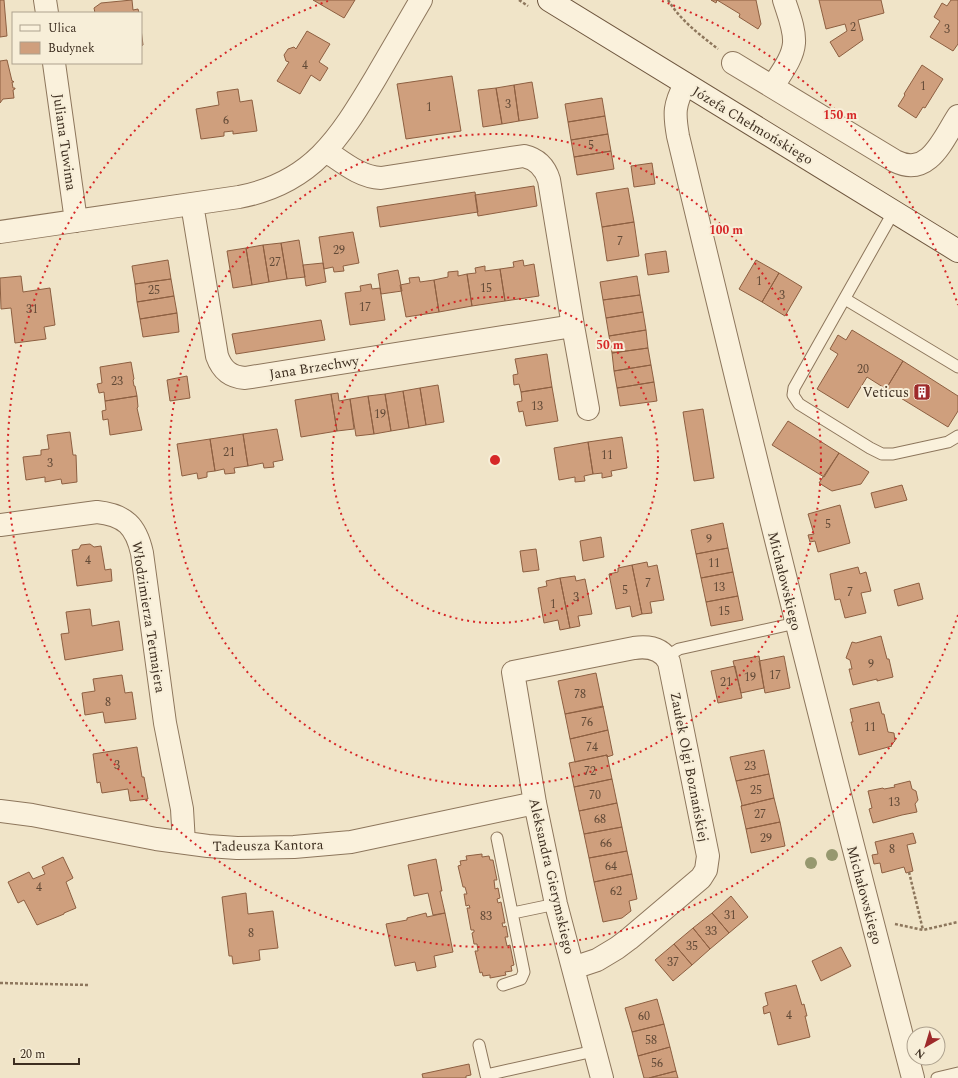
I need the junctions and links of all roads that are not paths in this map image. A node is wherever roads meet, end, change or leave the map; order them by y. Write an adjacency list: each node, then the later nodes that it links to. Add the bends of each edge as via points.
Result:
1 (45, 0): 5 (street)
2 (421, 0): 11 (street, via 353,115)
3 (549, 0): 8 (street, Józefa Chełmońskiego)
4 (784, 0): 9 (street, via 794,44 790,57)
5 (46, 12)
6 (733, 63): 9 (street)
7 (54, 64): 14 (street, Juliana Tuwima)
8 (685, 84): 13 (street, Józefa Chełmońskiego); 23 (street, Michałowskiego, via 675,109 678,136)
9 (773, 86): 10 (street, via 895,161 908,166 921,164 932,156)
10 (958, 116)
11 (326, 151): 12 (street, via 279,185 252,194); 18 (street, via 371,178 530,157 543,167 549,180)
12 (192, 204): 14 (street); 18 (street, Jana Brzechwy, via 217,356 224,370 230,375 252,377)
13 (894, 212): 16 (street, Józefa Chełmońskiego); 17 (lane)
14 (76, 220): 15 (street)
15 (0, 232)
16 (958, 251)
17 (845, 299): 19 (lane); 21 (lane, via 794,388 793,395 796,401 882,454 948,442)
18 (573, 326): 20 (street)
19 (958, 367)
20 (588, 409)
21 (958, 436)
22 (0, 525): 28 (street, Włodzimierza Tetmajera, via 97,512 119,517 136,533 142,553 166,723 182,809)
23 (796, 623): 24 (lane, via 683,648); 38 (street, Michałowskiego)
24 (666, 656): 25 (street, Aleksandra Gierymskiego, via 659,650 643,647 513,672); 31 (street, Zaułek Olgi Boznańskiej, via 671,669 708,856 706,870 694,884 617,948 597,960)
25 (536, 803): 28 (street, Tadeusza Kantora, via 351,842 237,848); 29 (street, Aleksandra Gierymskiego)
26 (0, 811): 28 (street, Tadeusza Kantora)
27 (497, 838): 30 (lane)
28 (184, 843)
29 (556, 904): 30 (lane); 31 (street, Aleksandra Gierymskiego)
30 (512, 913): 32 (lane, via 524,972 521,979)
31 (573, 968): 34 (street, Aleksandra Gierymskiego)
32 (503, 985)
33 (478, 1045): 36 (lane)
34 (594, 1051): 36 (lane); 37 (street, Aleksandra Gierymskiego)
35 (958, 1073): 39 (lane)
36 (487, 1076)
37 (602, 1078)
38 (913, 1078)
39 (937, 1078)

